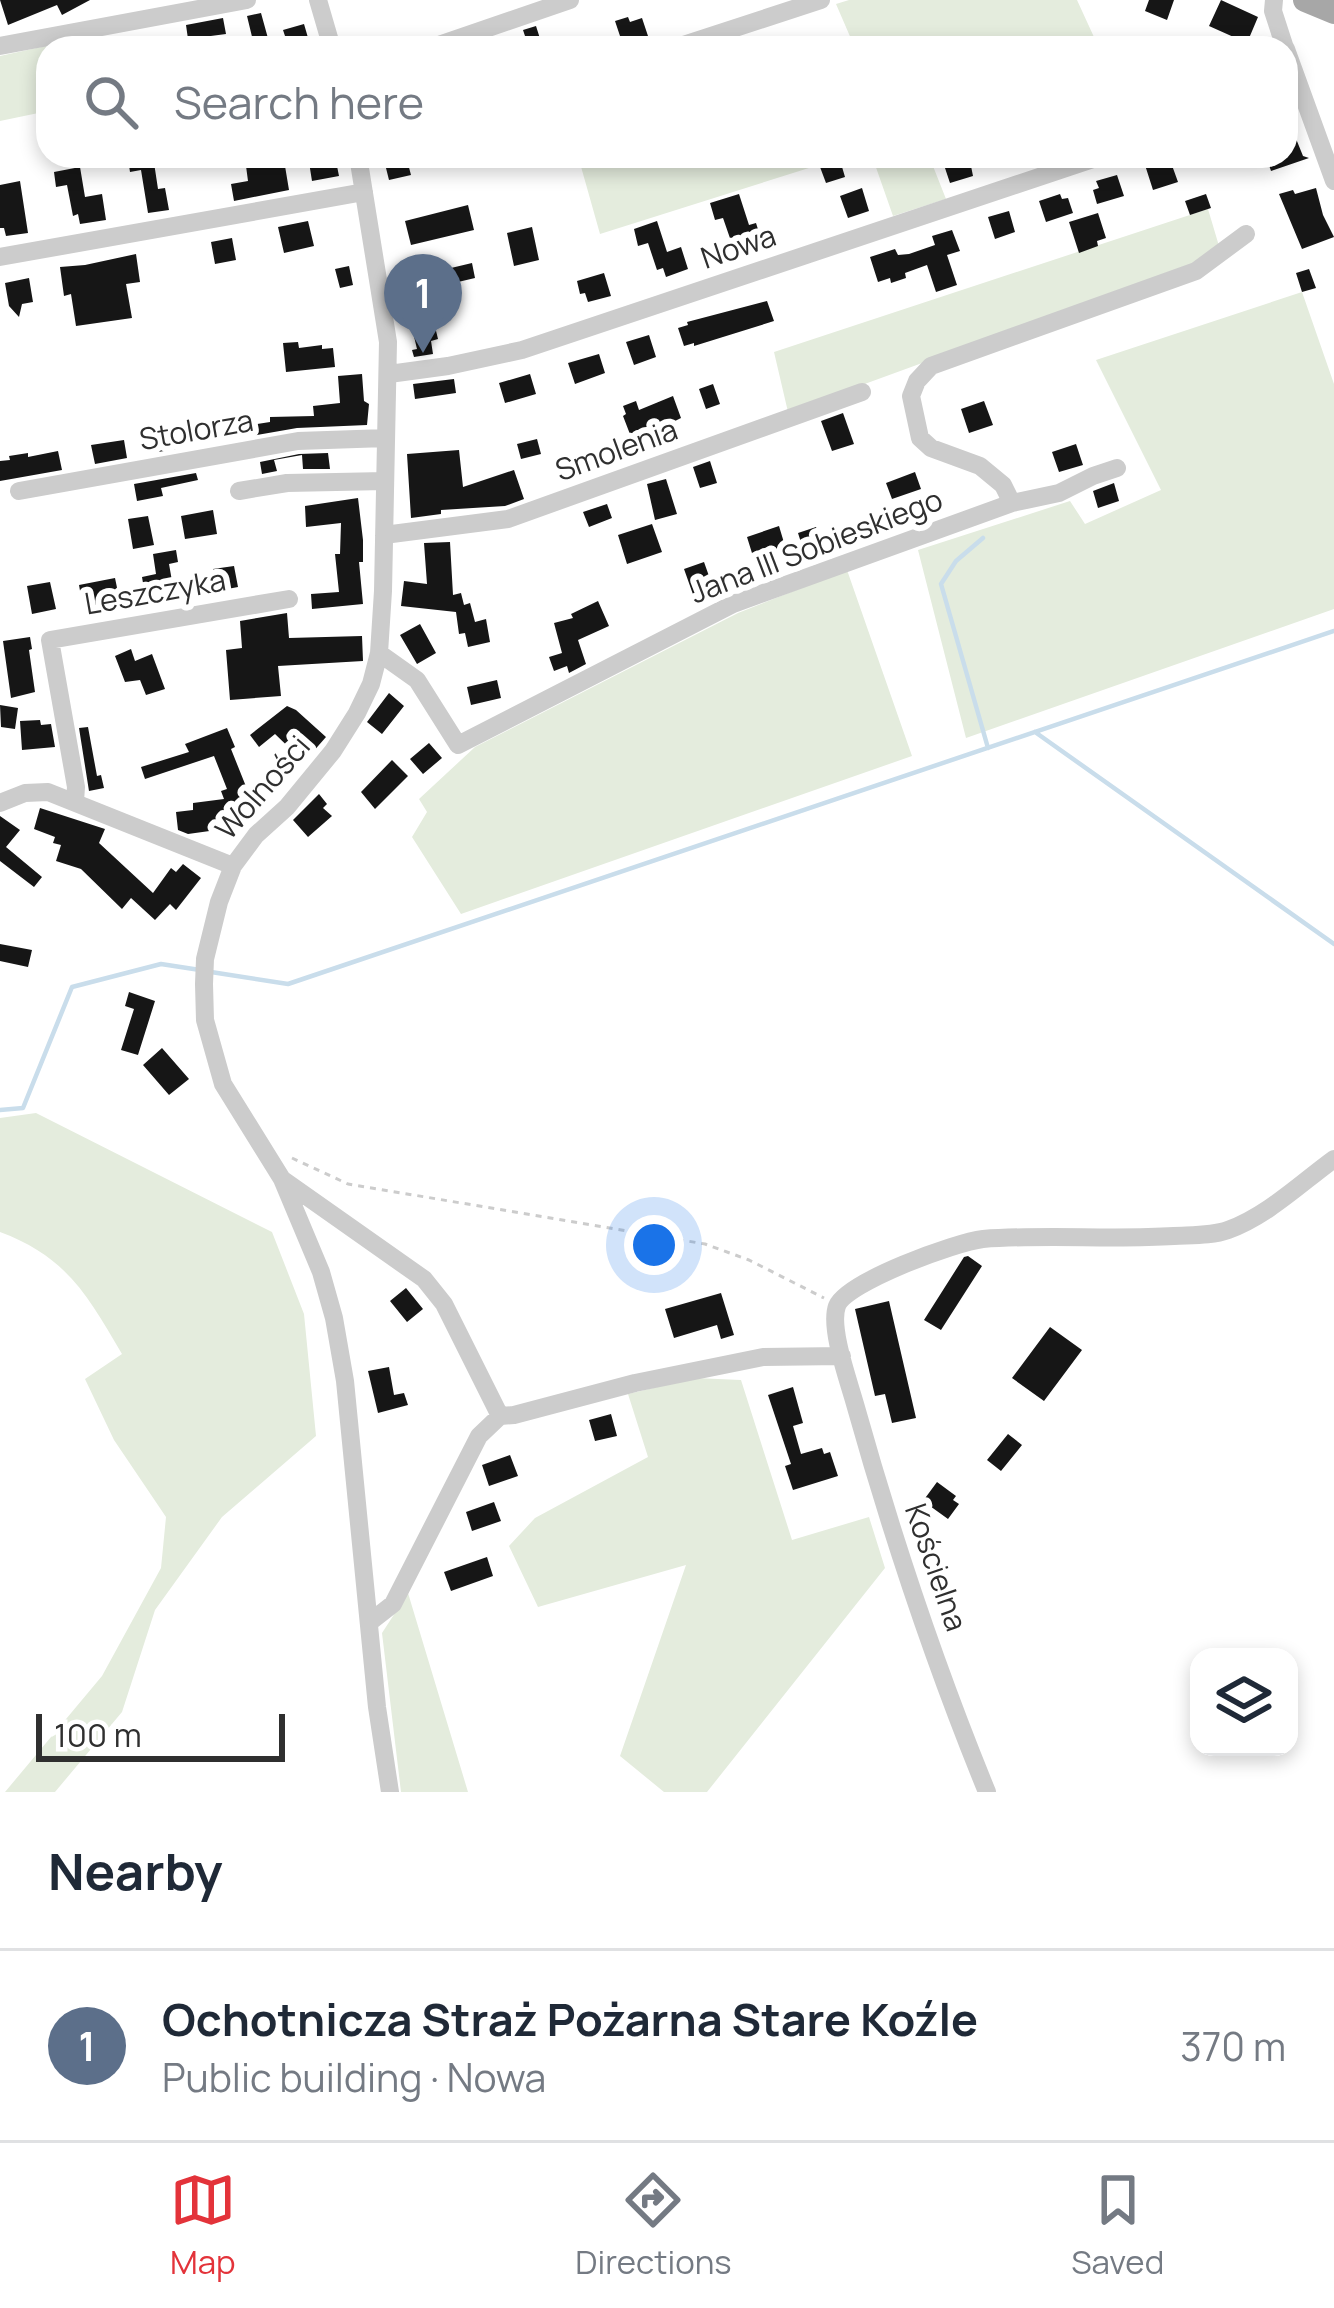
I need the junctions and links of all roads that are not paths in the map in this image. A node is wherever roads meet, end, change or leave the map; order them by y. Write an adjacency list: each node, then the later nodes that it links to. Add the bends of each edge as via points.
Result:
1 (248, 0): 8 (street)
2 (318, 0): 9 (street)
3 (570, 0): 10 (street)
4 (821, 0): 11 (street)
5 (1274, 0): 12 (street)
6 (1304, 0): 7 (main road)
7 (1334, 12)
8 (54, 36)
9 (328, 36)
10 (465, 36)
11 (711, 36)
12 (1282, 36)
13 (36, 39): 14 (street)
14 (0, 46)
15 (1298, 82): 18 (street)
16 (360, 168): 19 (street, Wolności)
17 (1066, 168): 22 (street, Nowa, via 522,350)
18 (1334, 181)
19 (364, 192): 21 (street); 22 (street, Wolności)
20 (1246, 234): 29 (street, Jana III Sobieskiego, via 1196,271 931,366 916,380 911,396 920,438 980,466)
21 (0, 256)
22 (388, 374): 24 (street, Wolności)
23 (862, 392): 30 (street, Smolenia, via 508,519)
24 (386, 438): 26 (street, Wolności); 27 (street, Stolorza, via 298,441)
25 (1117, 468): 29 (street)
26 (385, 481): 28 (street); 30 (street, Wolności)
27 (19, 491)
28 (239, 491)
29 (1012, 503): 32 (street, Jana III Sobieskiego, via 733,604 458,746 418,680)
30 (384, 535): 32 (street, Wolności)
31 (289, 599): 33 (street, Leszczyka, via 50,640)
32 (379, 653): 35 (street, Wolności, via 333,752)
33 (75, 801): 34 (street, via 36,792); 35 (street)
34 (0, 803)
35 (233, 866): 37 (street, Wolności, via 205,959 206,1020 223,1084)
36 (1334, 1159): 38 (street, Kościelna, via 1225,1232 980,1239 945,1247 850,1291 837,1306)
37 (282, 1179): 39 (street, via 424,1279); 40 (street, Wolności, via 334,1318)
38 (842, 1356): 39 (street, via 763,1358); 42 (street, Kościelna, via 886,1516)
39 (500, 1416): 40 (street, via 479,1436 392,1604)
40 (370, 1622): 41 (street, Wolności)
41 (391, 1792)
42 (987, 1792)

